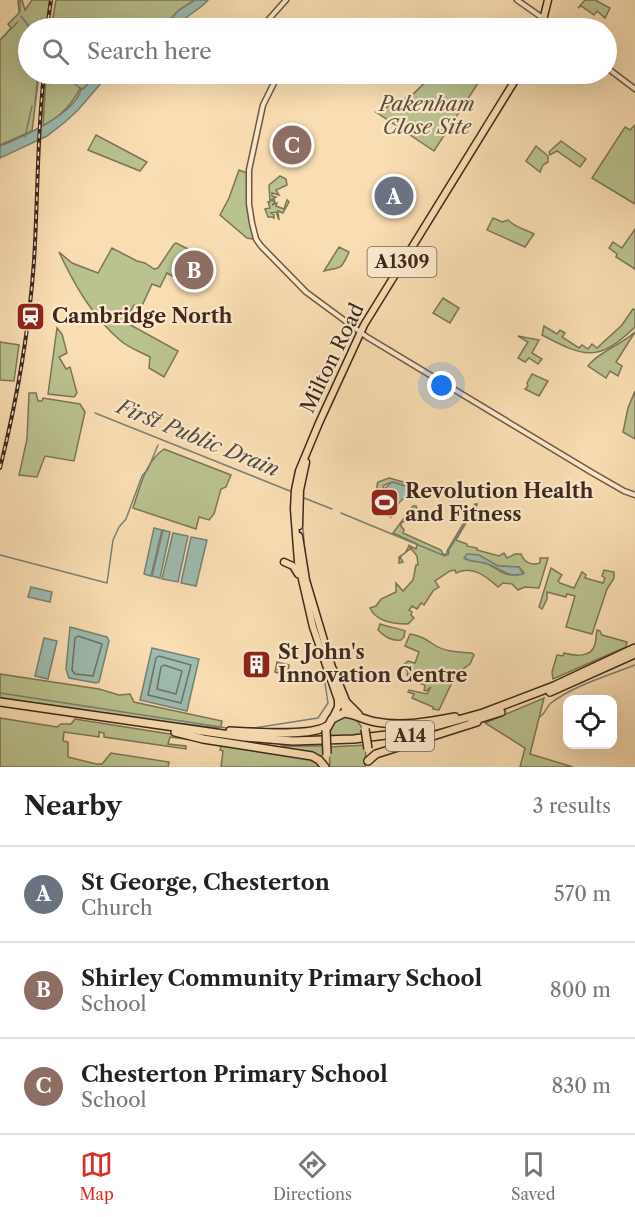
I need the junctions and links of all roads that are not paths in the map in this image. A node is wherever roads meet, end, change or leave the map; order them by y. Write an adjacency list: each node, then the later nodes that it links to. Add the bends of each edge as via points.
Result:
1 (286, 0): 4 (street)
2 (517, 0): 5 (street)
3 (548, 0): 5 (main road)
4 (270, 18)
5 (544, 18)
6 (617, 75): 9 (street)
7 (274, 84): 10 (street, via 263,105 249,170 249,204 256,239 297,284)
8 (513, 84): 10 (main road, Milton Road / A1309)
9 (635, 89)
10 (360, 332): 11 (main road, Milton Road / A1309); 14 (street)
11 (310, 444): 12 (main road, Milton Road / A1309); 13 (main road, Milton Road / A1309)
12 (307, 456): 13 (main road, A1309, via 302,469); 15 (main road, Milton Road / A1309)
13 (295, 469): 16 (main road, Milton Road / A1309)
14 (635, 495)
15 (299, 507): 16 (main road, A1309); 21 (main road, Milton Road / A1309, via 306,580)
16 (295, 532): 18 (main road, Milton Road / A1309)
17 (284, 562): 18 (main road, A1309, via 296,569)
18 (305, 598): 27 (main road, Milton Road / A1309, via 338,700)
19 (635, 648): 22 (highway, A14)
20 (635, 654): 25 (highway, A14)
21 (333, 670): 24 (main road, Milton Road / A1309, via 345,709); 26 (highway, via 352,710 367,718)
22 (522, 700): 26 (highway, A14, via 465,716); 28 (highway, A14, via 439,726 354,740 262,739)
23 (0, 704): 28 (highway, A14); 29 (highway, A14)
24 (351, 715): 26 (highway, A14, via 374,722); 27 (highway, via 340,714); 30 (highway, bridge, via 365,729)
25 (484, 718): 29 (highway, A14, via 396,738 334,744 261,743); 30 (highway, A14, via 376,754)
26 (400, 723)
27 (328, 725): 28 (highway, A14, via 318,730 290,732); 31 (highway, bridge)
28 (188, 729)
29 (174, 732): 31 (highway, A14, via 312,756)
30 (369, 765)
31 (326, 767)

